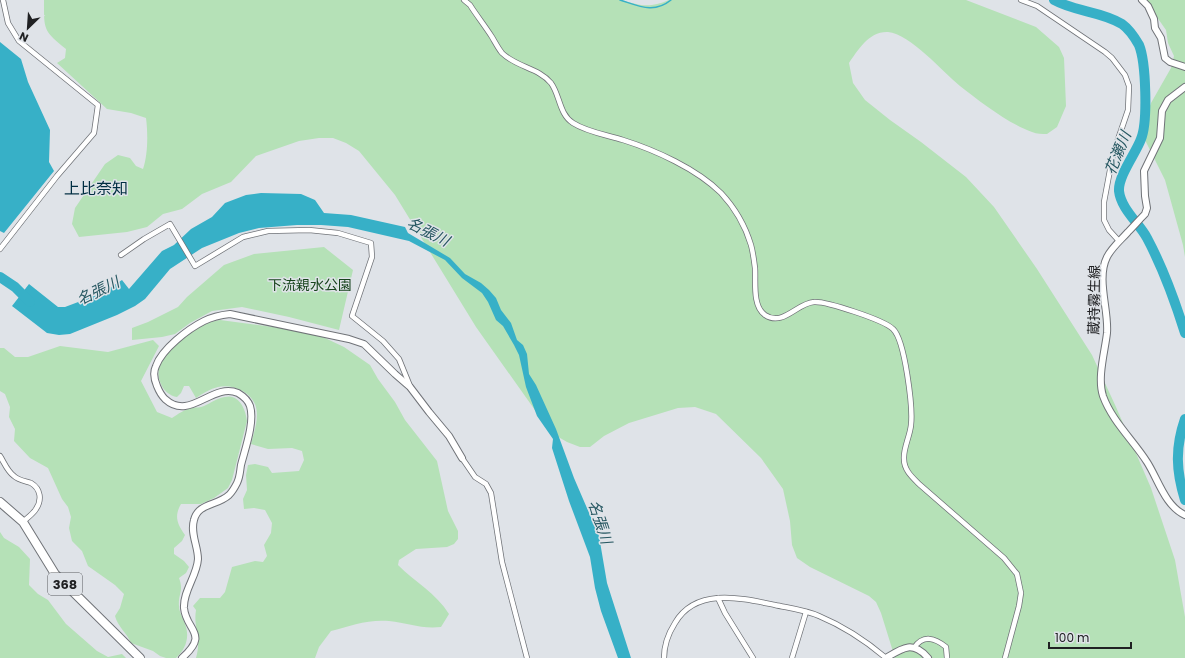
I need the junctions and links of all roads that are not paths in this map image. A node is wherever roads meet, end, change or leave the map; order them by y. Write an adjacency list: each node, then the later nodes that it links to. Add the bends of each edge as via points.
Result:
1 (3, 0): 8 (street, via 8,23 19,40 98,105 94,133)
2 (464, 0): 28 (street, via 502,52 514,62 540,74 551,83 563,112 571,122 637,144 689,169 706,179 720,192 732,206 746,232 755,266 757,300 765,315 781,318 806,303 821,302 876,318 893,328 899,336 902,348 912,415 904,459 906,469 919,484 1004,558 1017,574 1021,593)
3 (1021, 0): 7 (street, via 1037,6 1106,52 1125,75 1129,86 1128,110 1112,161 1104,202 1104,220)
4 (1142, 0): 5 (street, via 1154,18 1165,58)
5 (1185, 67)
6 (1185, 87): 7 (street, 蔵持霧生線, via 1168,100 1162,111 1160,138 1144,171 1148,208)
7 (1119, 241): 14 (street, 蔵持霧生線, via 1106,258 1103,269 1107,332 1102,394 1108,407 1148,462 1172,505)
8 (0, 249)
9 (121, 255): 10 (street, via 170,224 195,266 243,237 268,231 323,231 371,243 372,257 352,316 383,341 399,359)
10 (410, 387): 12 (street, via 449,436); 20 (street, via 364,344 230,314 204,321 161,356 154,375 160,391 168,401 186,406 218,392 227,391 243,395 252,412 238,482 228,496 204,506 194,519 193,529 198,558 184,608 195,638 190,651)
11 (0, 456): 15 (street, via 14,477 30,483 39,491 36,509)
12 (462, 458): 21 (street, via 475,477 486,484 491,493 502,562)
13 (0, 502): 15 (highway, 368)
14 (1185, 515)
15 (23, 522): 19 (highway, 368, via 55,574)
16 (718, 598): 17 (street, via 742,598); 22 (street, via 705,600 690,607 678,618 669,633); 23 (street)
17 (806, 612): 24 (street); 25 (street, via 836,623)
18 (914, 648): 25 (street, via 902,648); 26 (street); 27 (street, via 920,640 933,640 946,647)
19 (140, 658)
20 (182, 658)
21 (526, 658)
22 (664, 658)
23 (753, 658)
24 (792, 658)
25 (886, 658)
26 (928, 658)
27 (948, 658)
28 (1005, 658)

